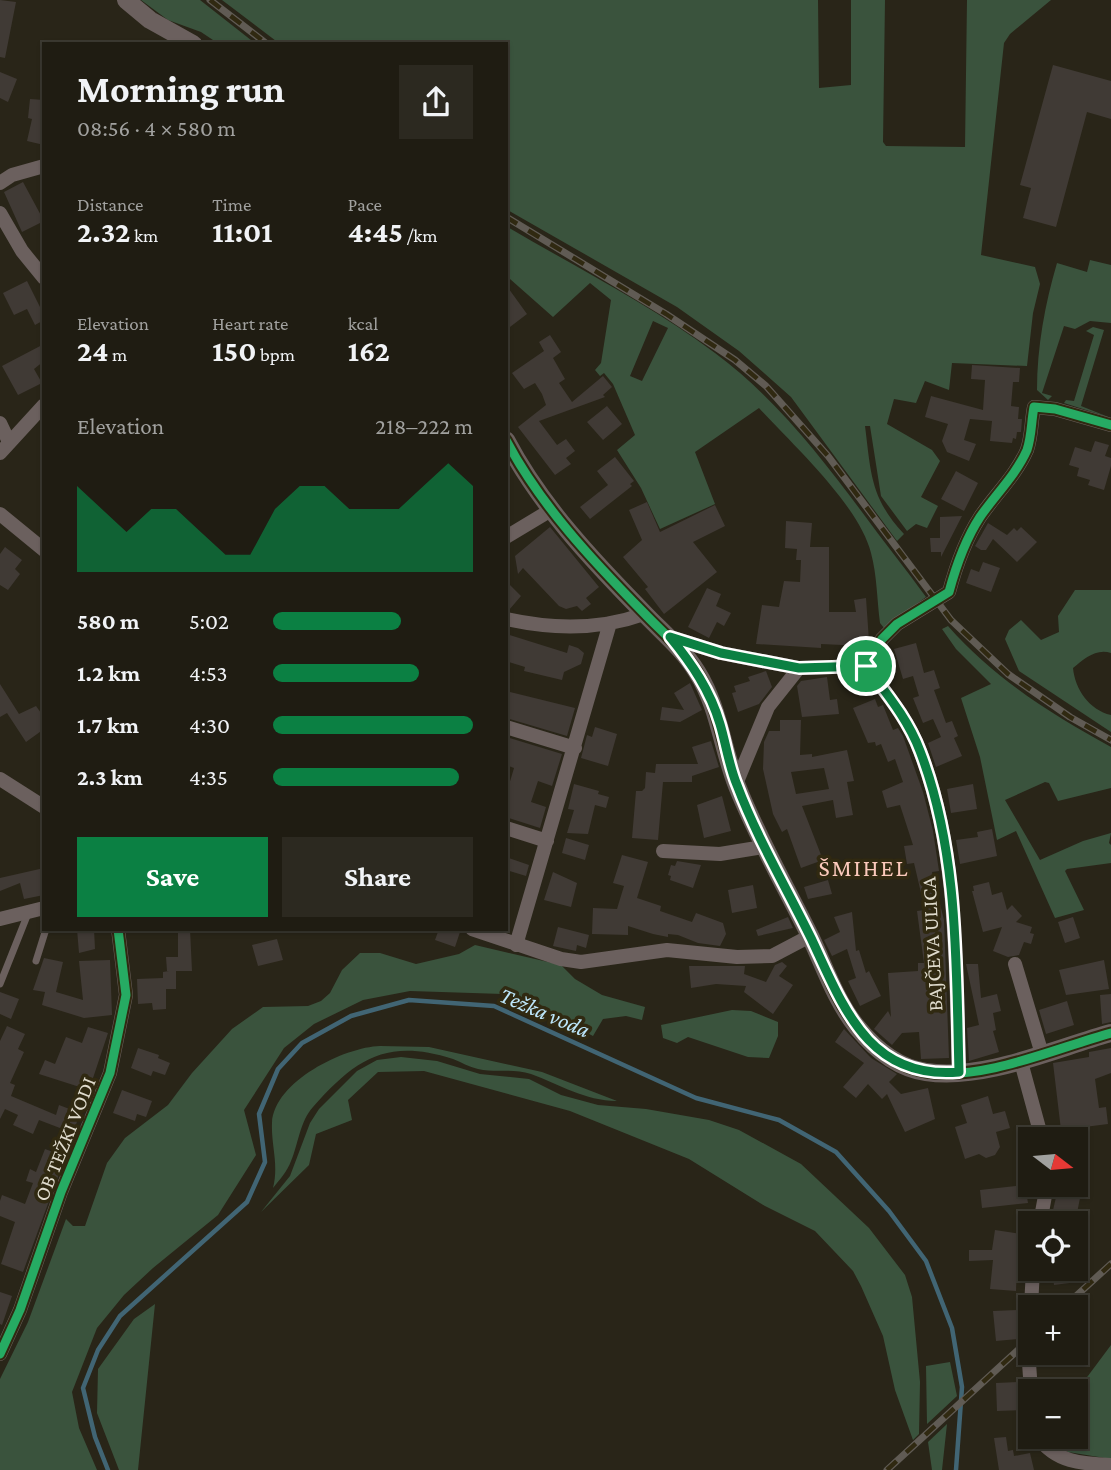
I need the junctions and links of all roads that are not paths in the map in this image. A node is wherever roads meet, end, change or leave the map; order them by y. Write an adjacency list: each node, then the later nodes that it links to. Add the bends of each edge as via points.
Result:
1 (126, 0): 2 (street)
2 (189, 42)
3 (42, 166): 4 (street, via 12,174)
4 (0, 183)
5 (0, 214): 6 (street)
6 (42, 276)
7 (42, 407): 11 (street)
8 (0, 423): 11 (street)
9 (1111, 425): 20 (street, via 1034,407 1026,451 965,543 949,593 897,624)
10 (508, 444): 12 (street)
11 (5, 448)
12 (551, 510): 14 (street); 16 (street)
13 (0, 514): 15 (street)
14 (508, 536)
15 (42, 548)
16 (644, 614): 18 (street); 19 (street)
17 (508, 619): 18 (street, via 549,626)
18 (610, 623): 23 (street)
19 (670, 637): 21 (street, via 721,653); 25 (street, via 704,684)
20 (869, 662): 21 (street); 44 (street, BAJČEVA ULICA, via 919,750 939,820 949,873)
21 (799, 668): 25 (street, via 768,708)
22 (508, 728): 23 (street)
23 (575, 748): 28 (street)
24 (0, 779): 26 (street)
25 (736, 784): 29 (street)
26 (42, 806)
27 (508, 829): 28 (street)
28 (547, 841): 37 (street)
29 (763, 847): 30 (street, via 720,854); 36 (street)
30 (663, 851)
31 (36, 909): 32 (street); 40 (lane)
32 (0, 919)
33 (45, 931): 38 (lane)
34 (118, 931): 46 (street, OB TEŽKI VODI, via 126,995 110,1073)
35 (478, 931): 37 (street)
36 (810, 936): 37 (street, via 772,956 752,957 667,950 581,961); 44 (street, via 846,1013 869,1041 910,1068 939,1074)
37 (516, 945)
38 (36, 961)
39 (1015, 964): 42 (street)
40 (0, 984)
41 (1111, 1033): 42 (street)
42 (1042, 1054): 43 (street)
43 (1021, 1062): 44 (street); 45 (street)
44 (959, 1072)
45 (1038, 1127)
46 (0, 1354)
47 (1047, 1449): 48 (street, via 1062,1459)
48 (1111, 1465)

